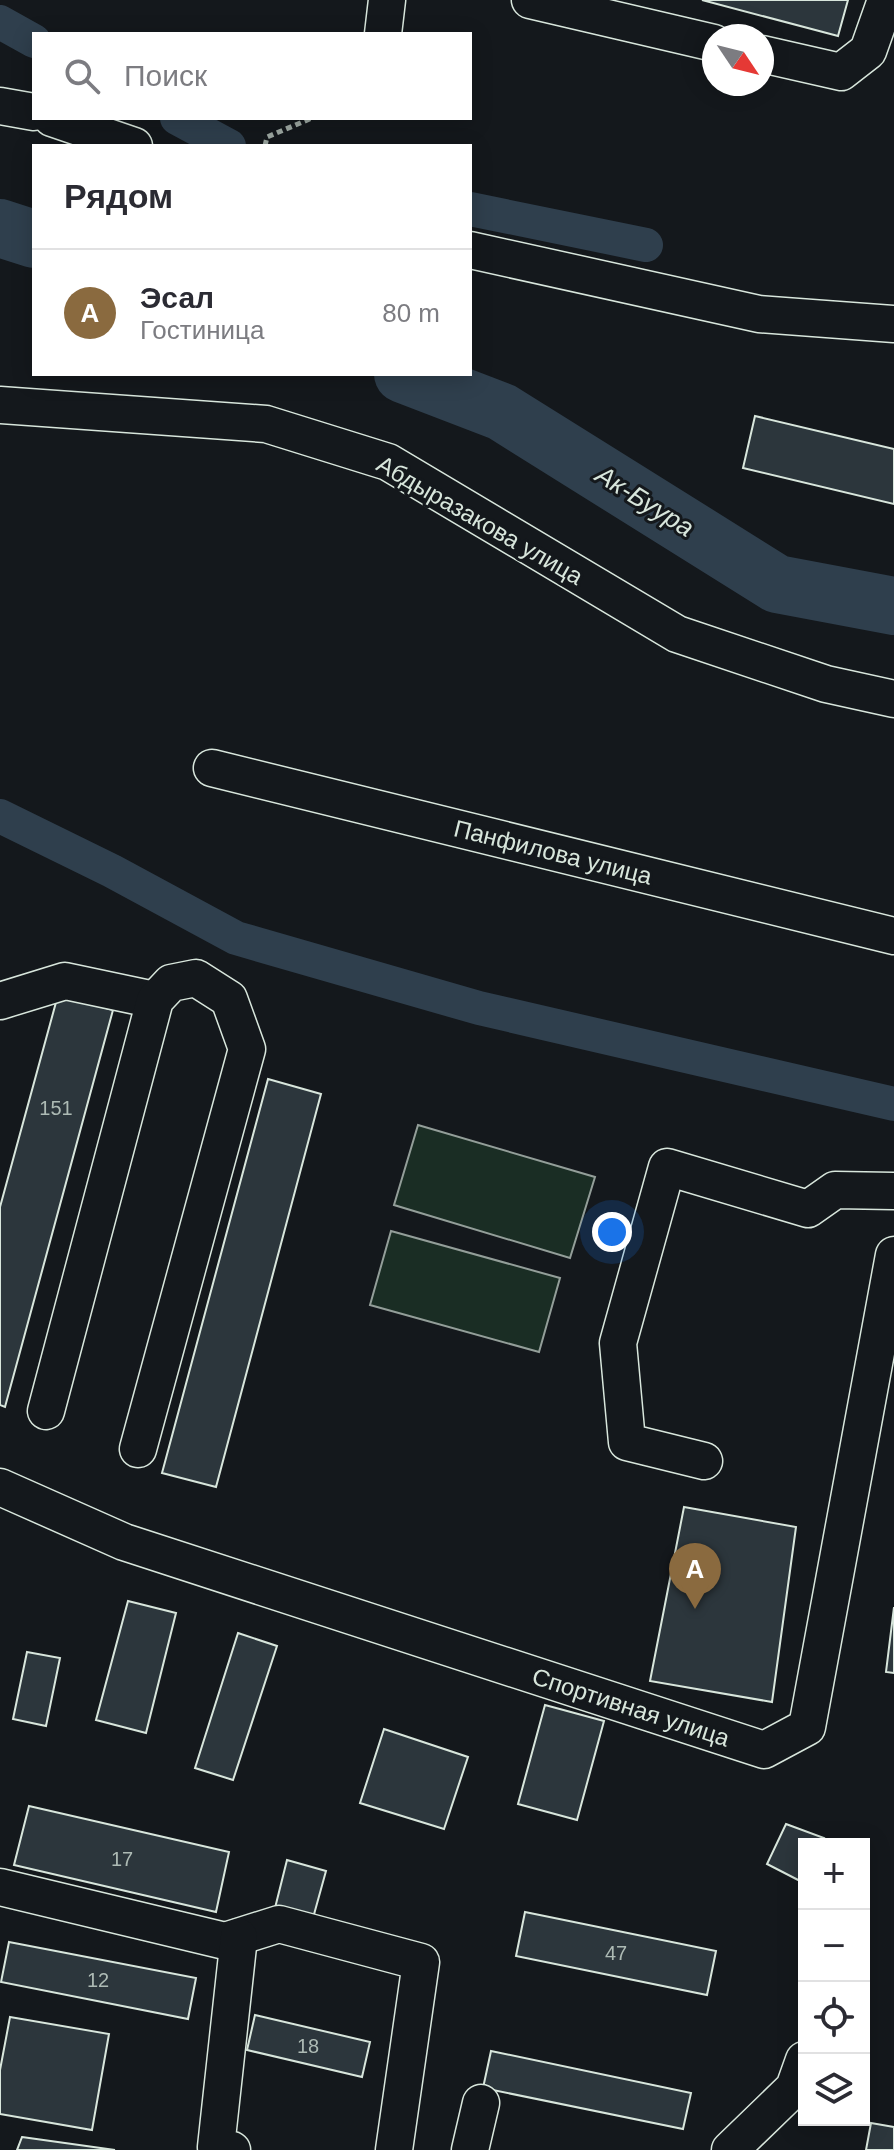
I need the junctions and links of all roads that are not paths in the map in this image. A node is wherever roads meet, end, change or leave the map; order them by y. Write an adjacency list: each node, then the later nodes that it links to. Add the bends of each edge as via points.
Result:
1 (387, 0): 4 (street)
2 (530, 0): 5 (street)
3 (886, 0): 6 (street, via 868,51 841,72)
4 (383, 32)
5 (702, 40)
6 (774, 57)
7 (0, 106): 8 (street)
8 (32, 112)
9 (58, 120): 10 (street)
10 (128, 144)
11 (472, 250): 12 (street, via 759,314)
12 (894, 324)
13 (0, 405): 14 (street, Абдыразакова улица, via 266,424 388,462 677,634 826,684)
14 (894, 699)
15 (212, 768): 16 (street, Панфилова улица)
16 (894, 936)
17 (155, 1000): 18 (street, via 65,981); 21 (street); 22 (street, via 171,983 196,978 229,999 247,1049)
18 (0, 1001)
19 (894, 1191): 23 (street, via 835,1190 808,1209 667,1167 618,1343 627,1442)
20 (894, 1255): 24 (street, Спортивная улица, via 807,1727 764,1750 124,1542)
21 (46, 1411)
22 (138, 1449)
23 (704, 1461)
24 (0, 1487)
25 (0, 1887): 26 (street, via 225,1941)
26 (239, 1937): 29 (street, via 216,2147); 30 (street, via 279,1924 421,1962)
27 (798, 2077): 32 (street, via 794,2088)
28 (481, 2103): 31 (street)
29 (232, 2150)
30 (394, 2150)
31 (470, 2150)
32 (730, 2150)

